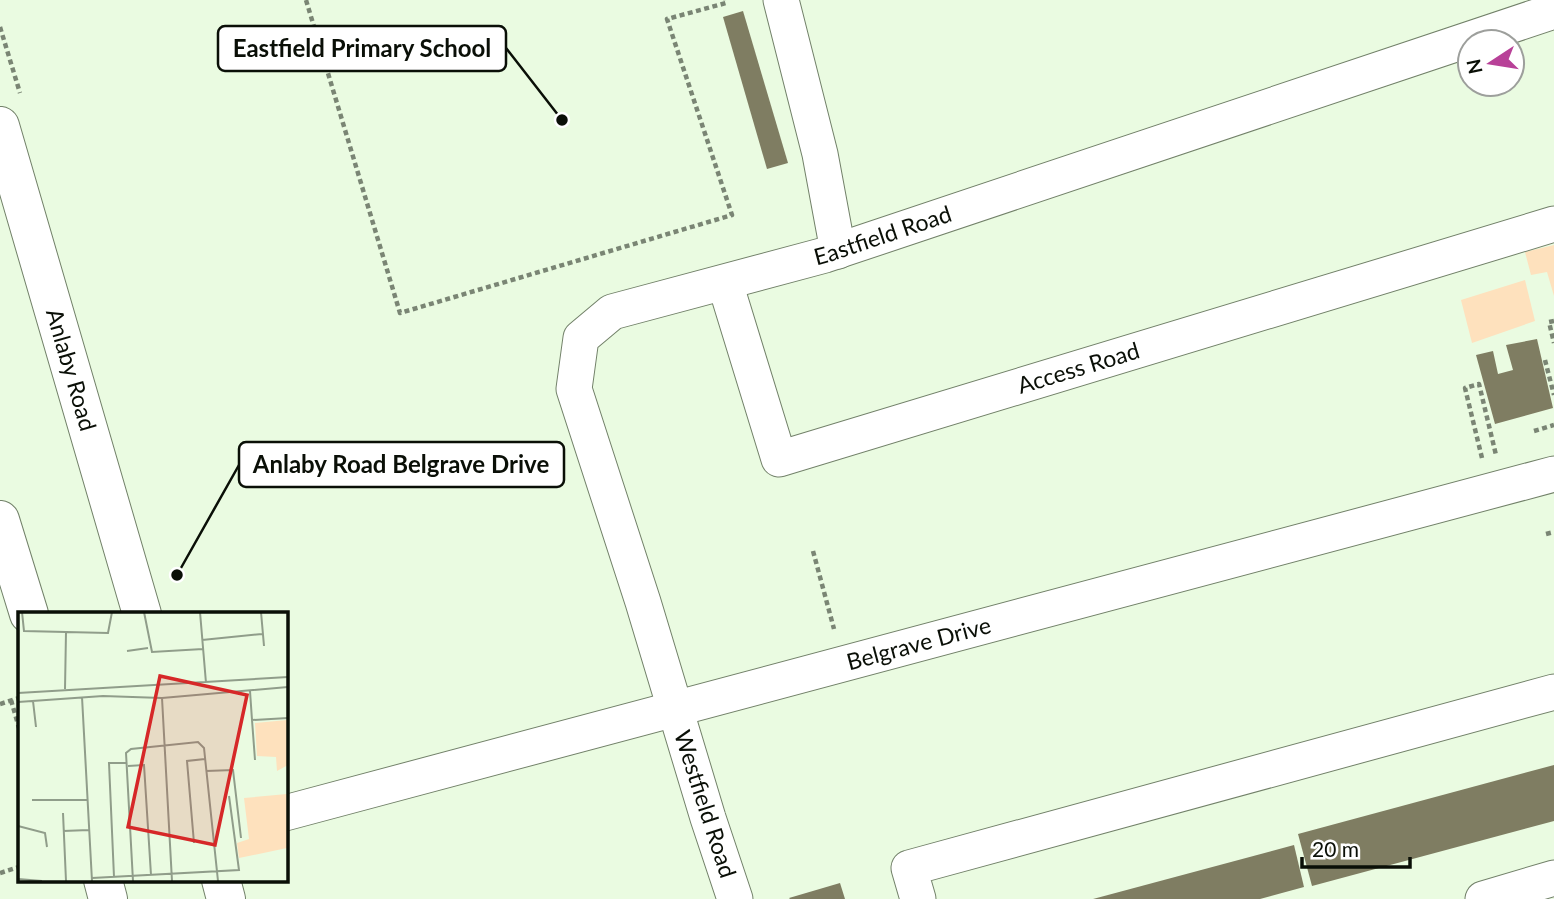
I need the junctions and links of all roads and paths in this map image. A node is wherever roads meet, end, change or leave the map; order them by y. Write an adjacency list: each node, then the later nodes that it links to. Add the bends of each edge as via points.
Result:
1 (306, 0): 2 (path, via 400,313 732,215 667,19)
2 (725, 0)
3 (781, 0): 7 (street, via 820,154)
4 (1554, 11): 7 (street, Eastfield Road)
5 (0, 126): 23 (main road, Anlaby Road)
6 (1554, 224): 8 (street, Access Road, via 779,459)
7 (838, 251): 8 (street, Eastfield Road)
8 (725, 283): 29 (street, Eastfield Road, via 612,312 581,338 574,389)
9 (1554, 321): 10 (path, via 1549,322)
10 (1554, 343)
11 (1545, 360): 12 (path)
12 (1554, 396)
13 (1554, 425): 14 (path)
14 (1534, 431)
15 (1497, 457): 16 (path, via 1479,384 1465,388)
16 (1483, 461)
17 (1554, 474): 29 (street, Belgrave Drive)
18 (0, 520): 22 (main road)
19 (1554, 532): 20 (path)
20 (1546, 534)
21 (813, 551): 24 (path)
22 (28, 612)
23 (141, 612)
24 (834, 630)
25 (1554, 692): 40 (street, via 909,868)
26 (18, 698): 27 (path)
27 (11, 700): 28 (path); 30 (path)
28 (0, 704)
29 (675, 709): 31 (street, Belgrave Drive); 39 (street, Westfield Road)
30 (18, 724)
31 (287, 812)
32 (18, 867): 33 (path)
33 (0, 873)
34 (1554, 878): 41 (street)
35 (103, 881): 37 (main road)
36 (221, 881): 38 (main road)
37 (108, 899)
38 (226, 899)
39 (735, 899)
40 (918, 899)
41 (1483, 899)

